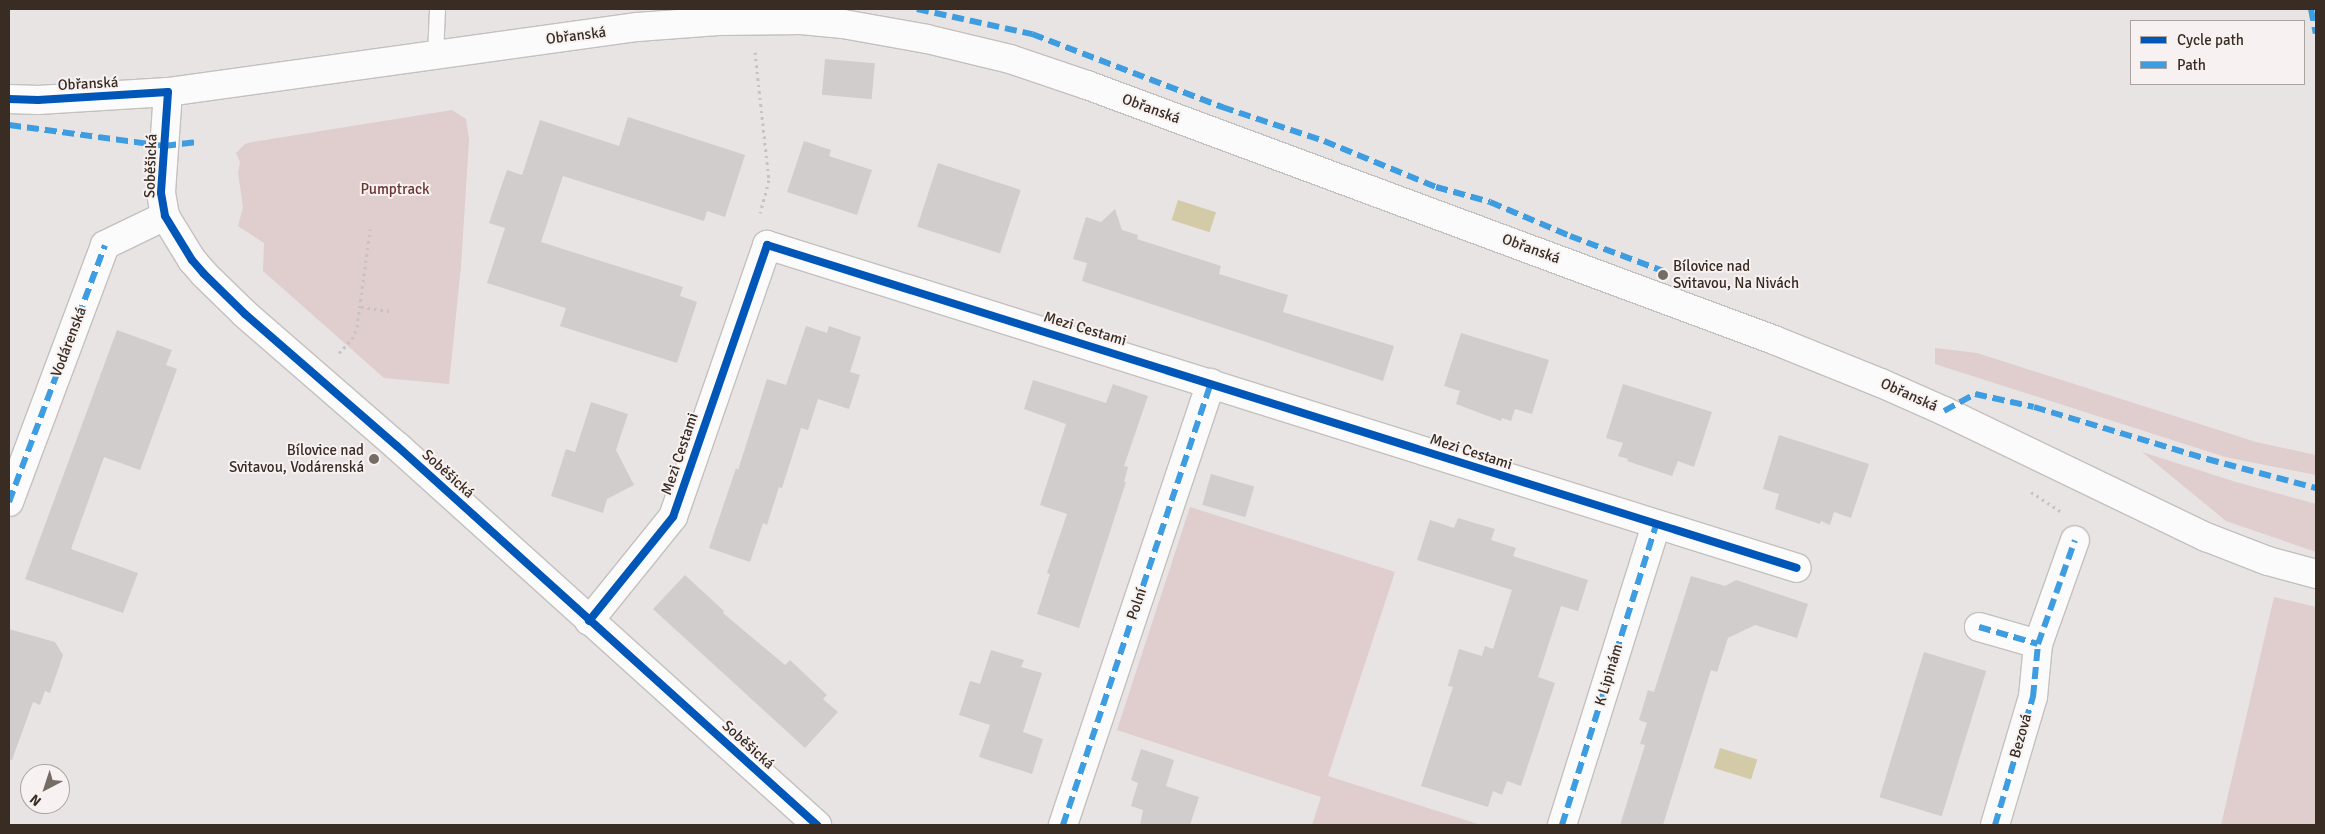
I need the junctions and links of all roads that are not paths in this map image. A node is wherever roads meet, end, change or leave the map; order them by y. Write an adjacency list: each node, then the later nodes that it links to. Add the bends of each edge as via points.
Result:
1 (437, 9): 3 (lane)
2 (716, 15): 3 (street, Obřanská); 12 (street, Obřanská, via 801,20 890,31 1010,59 1087,85 1793,347 1944,411 2206,537 2268,562)
3 (435, 55): 4 (street, Obřanská)
4 (168, 92): 5 (street, Obřanská); 6 (street, Soběšická, via 161,193)
5 (9, 99)
6 (165, 216): 8 (street, Vodárenská, via 105,245); 13 (street, Soběšická, via 192,260 246,314)
7 (1212, 383): 9 (street, Mezi Cestami); 13 (street, Mezi Cestami, via 767,245 673,517); 17 (street, Polní)
8 (9, 502)
9 (1656, 525): 11 (street, Mezi Cestami); 18 (street, K Lipinám)
10 (2075, 540): 15 (street, Bezová)
11 (1797, 568)
12 (2316, 574)
13 (589, 621): 16 (street, Soběšická)
14 (1980, 627): 15 (street)
15 (2038, 644): 19 (street, Bezová, via 2033,697)
16 (817, 825)
17 (1063, 825)
18 (1562, 825)
19 (1995, 825)

